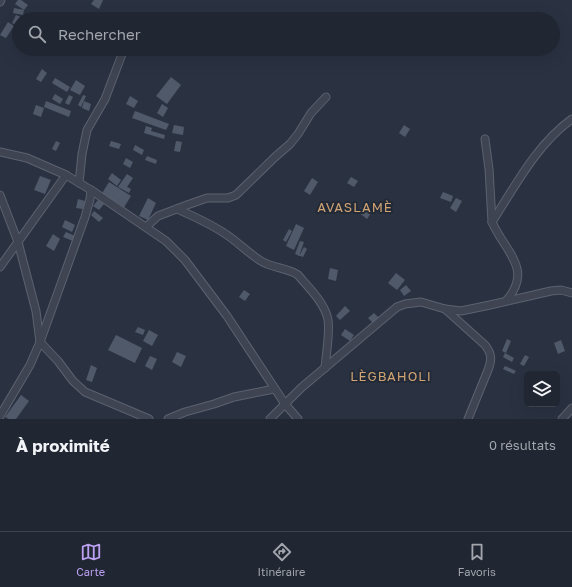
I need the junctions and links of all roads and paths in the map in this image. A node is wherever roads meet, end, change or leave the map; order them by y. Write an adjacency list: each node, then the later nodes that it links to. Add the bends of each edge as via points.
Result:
1 (121, 56): 7 (street, via 105,98 87,130)
2 (326, 97): 10 (street, via 290,144 236,195 228,198 207,198)
3 (572, 119): 11 (street, via 544,144)
4 (484, 140): 11 (street, via 489,169)
5 (0, 152): 6 (street, via 27,158)
6 (66, 175): 7 (street); 13 (street)
7 (79, 183): 8 (street)
8 (91, 190): 12 (street); 18 (street, via 86,217)
9 (0, 195): 13 (street)
10 (177, 208): 12 (street, via 158,216); 19 (street, via 220,230 261,261 274,268 294,272 298,276 318,299 328,321)
11 (492, 222): 16 (street, via 519,272 515,290)
12 (146, 226): 20 (street, via 185,260 227,316)
13 (18, 242): 14 (street); 18 (street, via 36,311)
14 (0, 267)
15 (572, 293): 16 (street, via 551,291)
16 (506, 301): 17 (street, via 461,311)
17 (445, 309): 19 (street, via 421,302 397,307); 28 (street, via 489,350 491,356 491,363)
18 (40, 342): 23 (street, via 30,365); 24 (street, via 85,392)
19 (325, 368): 21 (street)
20 (274, 388): 21 (street); 25 (street, via 234,397)
21 (285, 404): 26 (street); 27 (street)
22 (572, 408): 29 (street)
23 (0, 416)
24 (149, 419)
25 (168, 419)
26 (270, 419)
27 (298, 419)
28 (468, 419)
29 (562, 419)

